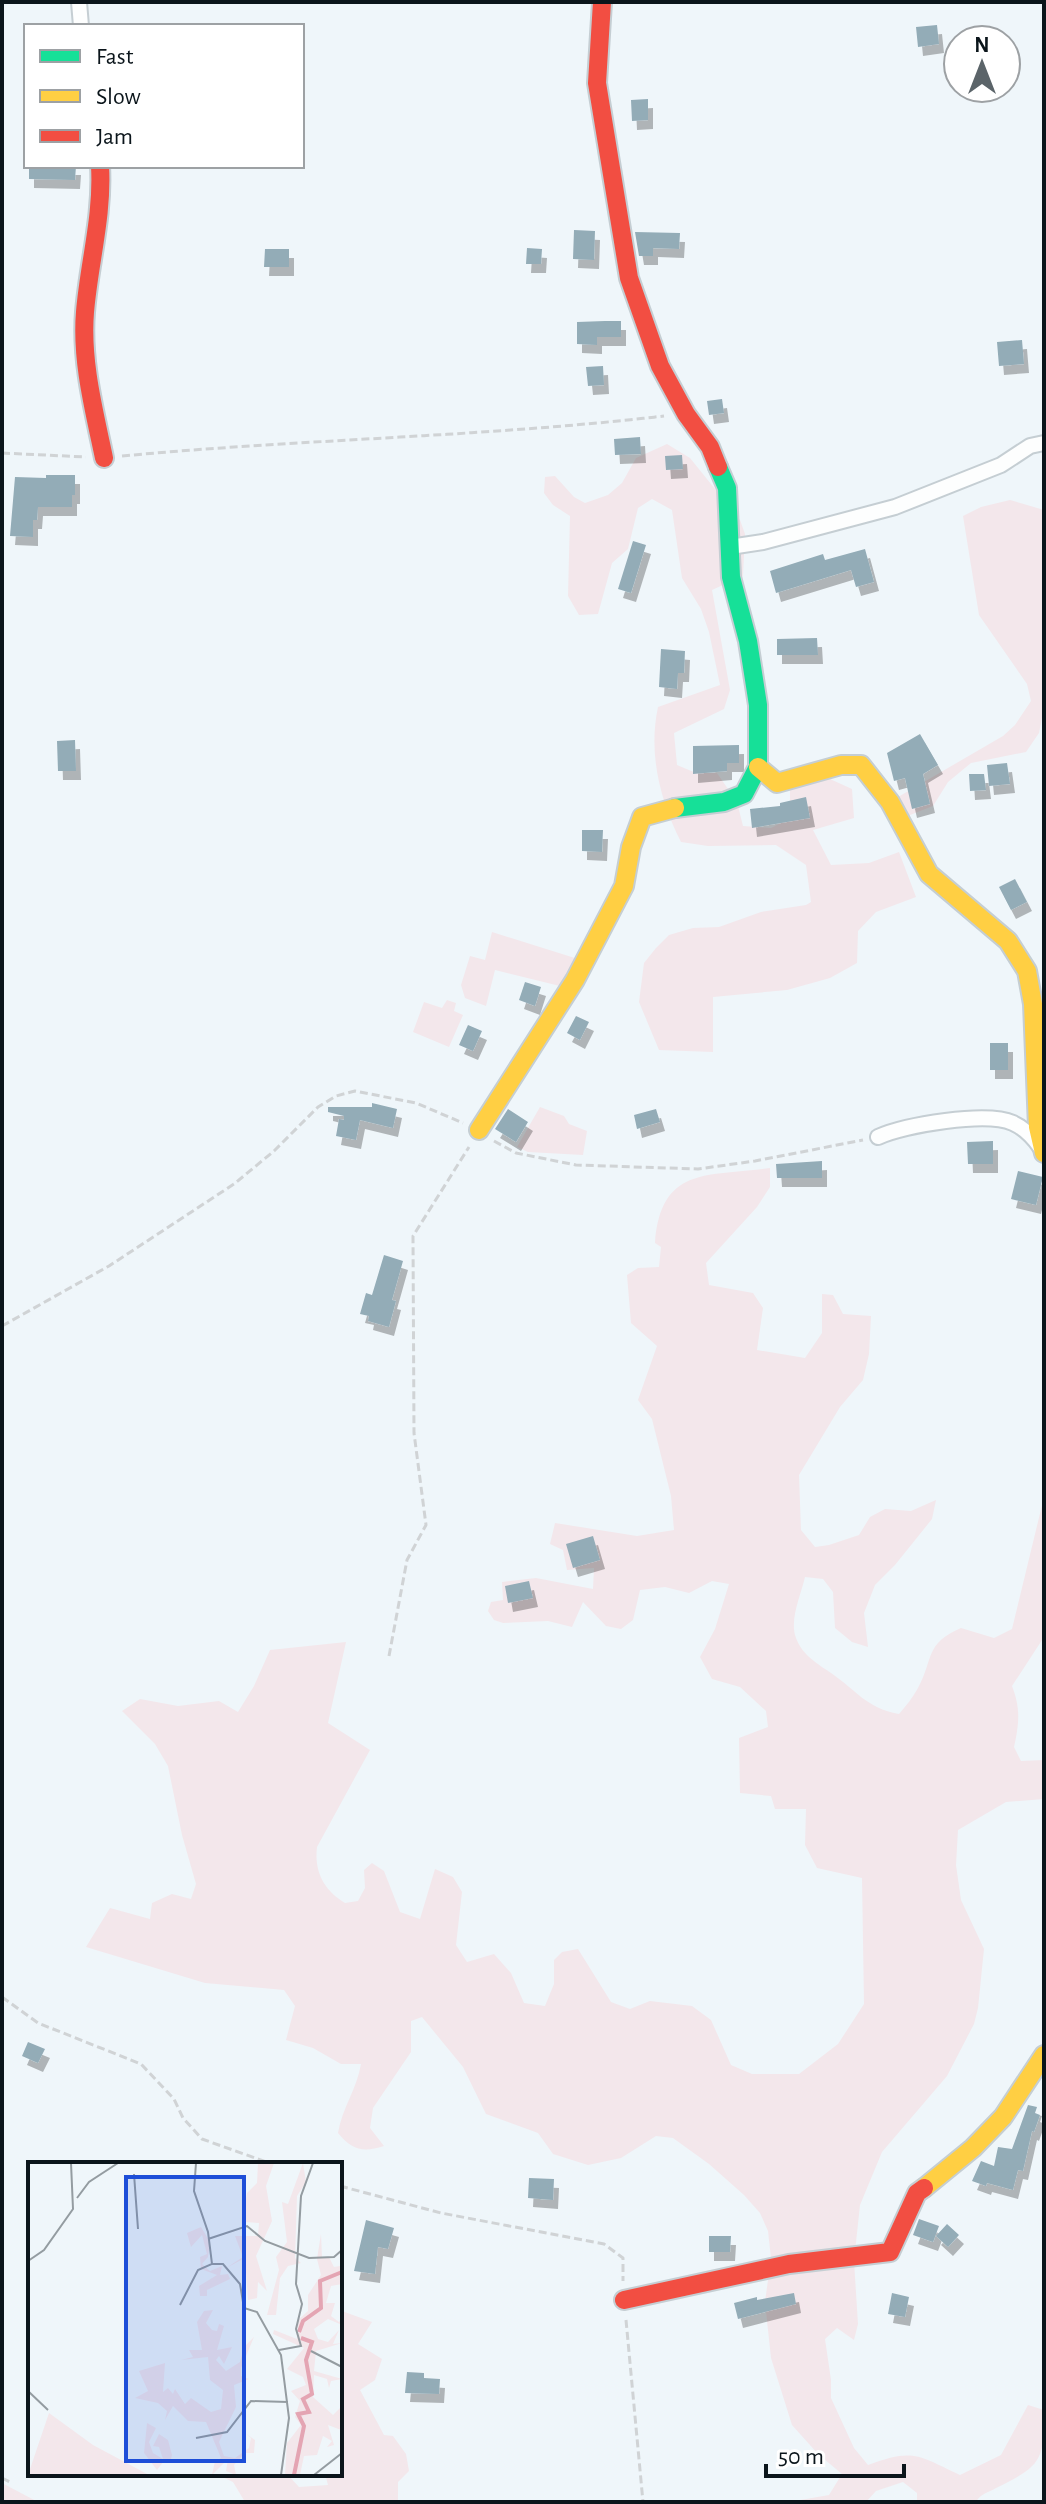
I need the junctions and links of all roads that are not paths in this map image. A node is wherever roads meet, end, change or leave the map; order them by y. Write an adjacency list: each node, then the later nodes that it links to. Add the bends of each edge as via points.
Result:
1 (79, 2): 3 (street)
2 (602, 2): 7 (street, via 597,83 629,278 660,366 710,447 727,488)
3 (81, 24)
4 (100, 168): 6 (street, via 85,315 90,389)
5 (1044, 443): 7 (street, via 895,507)
6 (104, 458)
7 (730, 547): 8 (street, via 731,577 758,705)
8 (758, 767): 9 (street, via 744,794 642,817 624,886 575,980); 11 (street, via 777,783 841,765 861,765 890,802 929,874 1008,941 1027,971 1033,1004)
9 (479, 1130)
10 (878, 1137): 11 (street, via 940,1121 1003,1119 1034,1137)
11 (1044, 1154)
12 (1044, 2055): 13 (street, via 1003,2117 917,2193 890,2252 778,2266)
13 (624, 2300)

